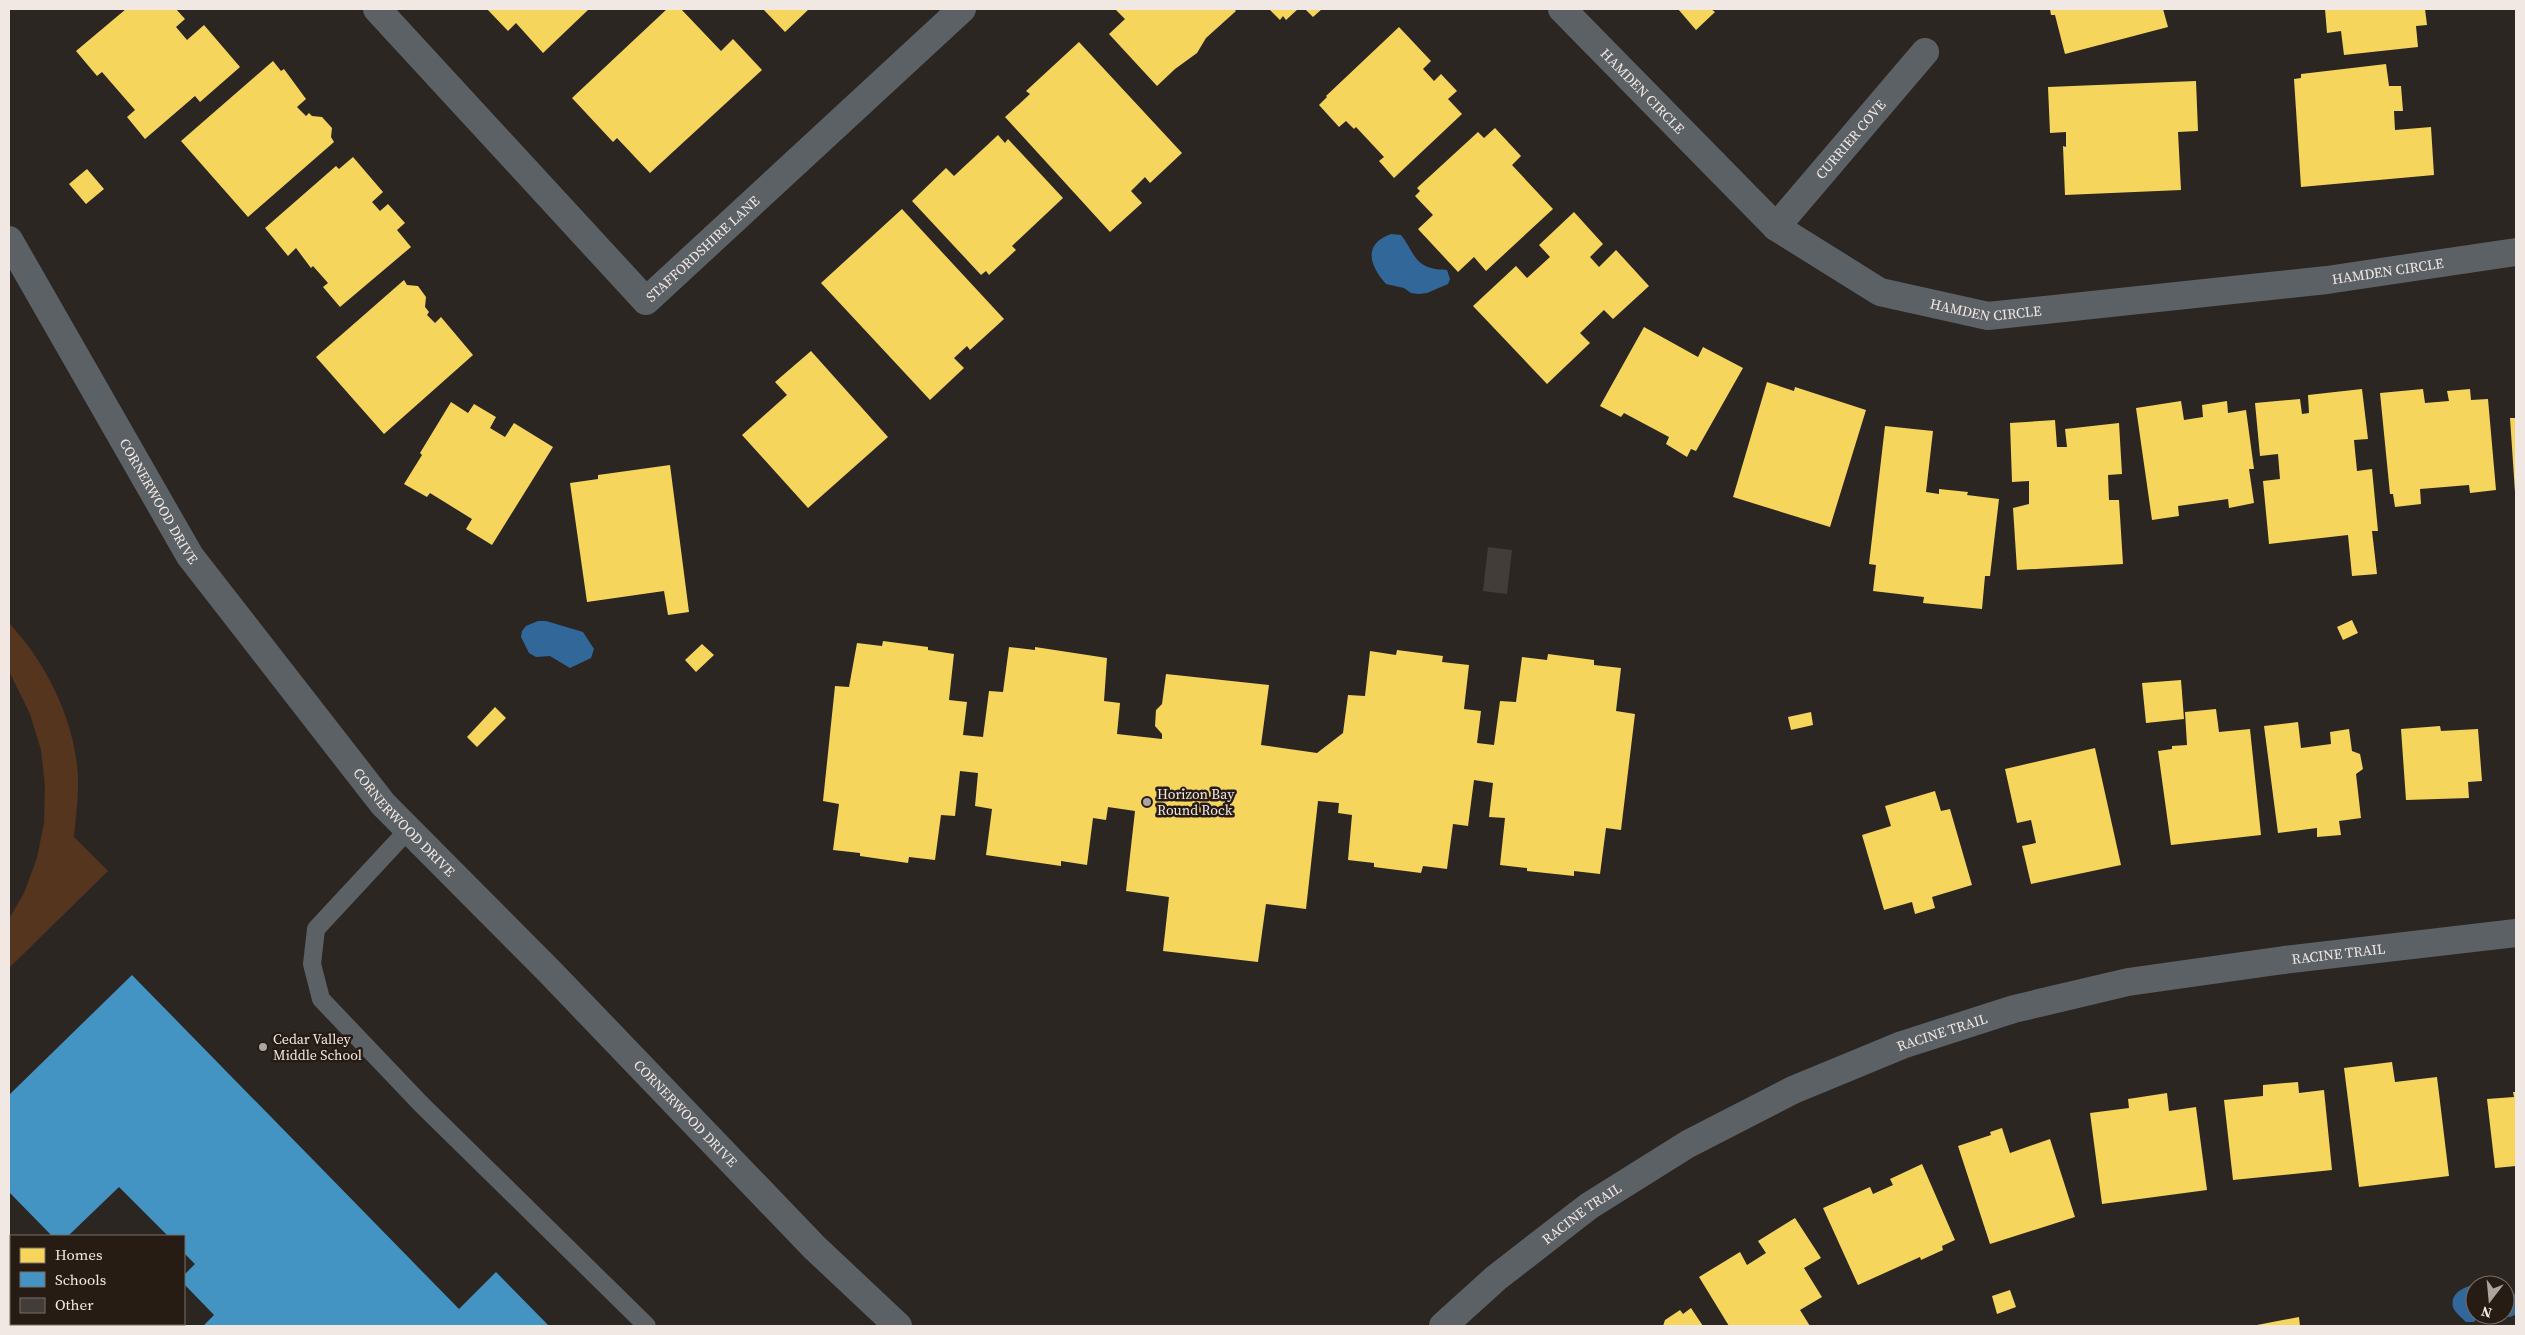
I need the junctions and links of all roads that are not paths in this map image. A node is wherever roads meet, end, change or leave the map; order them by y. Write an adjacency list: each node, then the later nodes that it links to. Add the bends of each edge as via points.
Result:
1 (376, 9): 2 (street, STAFFORDSHIRE LANE, via 646,301)
2 (962, 9)
3 (1562, 9): 5 (street, HAMDEN CIRCLE)
4 (1925, 52): 5 (street, CURRIER COVE)
5 (1776, 227): 7 (street, HAMDEN CIRCLE, via 1880,292 1988,316 2327,280)
6 (9, 240): 8 (street, CORNERWOOD DRIVE, via 190,556 382,804)
7 (2516, 252)
8 (408, 830): 10 (lane, via 316,929 312,964 321,999 421,1104); 11 (street, CORNERWOOD DRIVE, via 550,972 814,1247)
9 (2516, 933): 12 (street, RACINE TRAIL, via 2128,982 2014,1009 1902,1045 1793,1090 1688,1144 1589,1206 1496,1278)
10 (647, 1326)
11 (898, 1326)
12 (1442, 1326)

